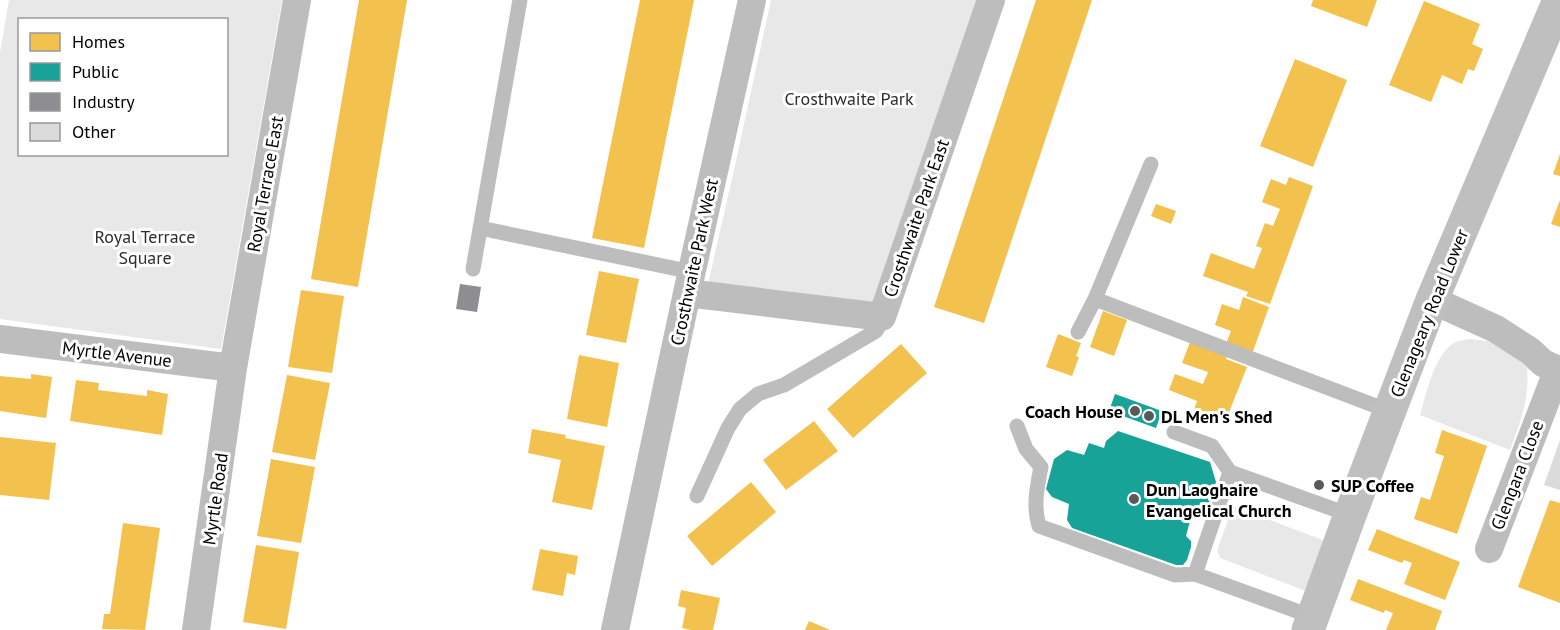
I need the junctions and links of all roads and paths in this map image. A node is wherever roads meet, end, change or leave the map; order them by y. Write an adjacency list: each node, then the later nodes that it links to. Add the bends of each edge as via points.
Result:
1 (297, 0): 15 (street, Royal Terrace East)
2 (520, 0): 7 (lane)
3 (752, 0): 9 (street, Crosthwaite Park West)
4 (991, 0): 12 (street, Crosthwaite Park East)
5 (1550, 3): 11 (main road, Glenageary Road Lower)
6 (1150, 164): 10 (lane)
7 (480, 228): 8 (lane); 9 (lane)
8 (473, 269)
9 (689, 282): 12 (street, Crosthwaite Park East); 27 (street, Crosthwaite Park West)
10 (1095, 299): 13 (lane); 17 (lane)
11 (1432, 300): 16 (street, Glengara Close, via 1496,329); 17 (main road, Glenageary Road Lower)
12 (882, 317): 21 (lane, via 876,331 784,385 758,394 740,409)
13 (1078, 332)
14 (0, 339): 15 (street, Myrtle Avenue)
15 (233, 368): 26 (street, Myrtle Road)
16 (1559, 370): 23 (street, Glengara Close)
17 (1389, 411): 22 (main road, Glenageary Road Lower)
18 (1017, 426): 24 (lane, via 1026,449 1041,467 1036,494 1039,526 1175,575)
19 (1174, 432): 20 (lane, via 1212,446)
20 (1230, 472): 22 (lane); 24 (lane)
21 (697, 496)
22 (1350, 515): 25 (main road, Glenageary Road Lower)
23 (1489, 549)
24 (1195, 574): 25 (lane)
25 (1311, 623)
26 (196, 630)
27 (615, 630)

